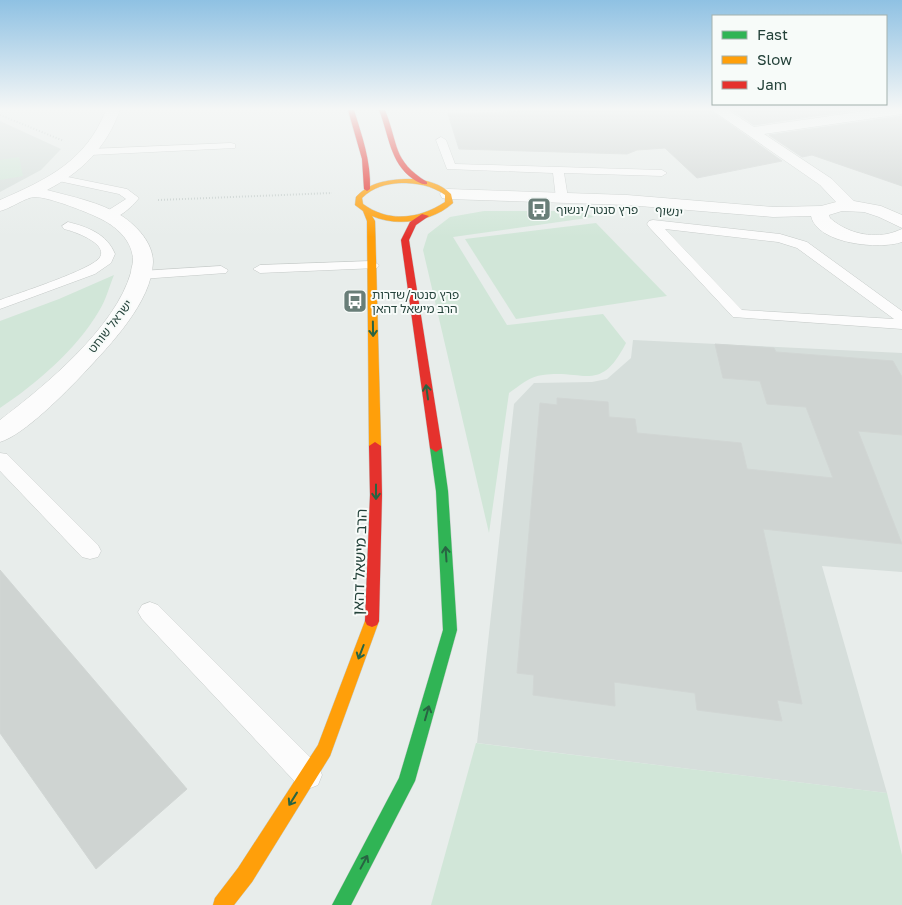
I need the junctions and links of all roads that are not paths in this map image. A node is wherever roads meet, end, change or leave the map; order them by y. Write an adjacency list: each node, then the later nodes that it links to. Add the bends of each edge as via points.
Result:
1 (90, 152): 8 (street)
2 (364, 152): 10 (street, via 368,172)
3 (396, 152): 9 (street, via 398,162 409,176)
4 (446, 152): 6 (lane, via 451,167)
5 (782, 152): 15 (street, via 826,182)
6 (558, 170): 7 (lane); 12 (lane)
7 (662, 173)
8 (58, 178): 11 (street); 18 (lane, via 132,196 132,200)
9 (425, 183): 10 (street, via 394,181); 13 (street, via 439,187)
10 (365, 190): 17 (street, הרב מישאל דהאן, via 358,202)
11 (34, 192): 14 (street); 18 (street, ישראל שוחט)
12 (562, 198): 13 (street, ינשוף); 16 (street, ינשוף, via 773,212)
13 (446, 201): 19 (street); 22 (street, ינשוף, via 629,208)
14 (0, 206)
15 (850, 206): 16 (street, ינשוף); 20 (street, via 885,213)
16 (823, 211): 22 (street, via 820,220)
17 (366, 212): 19 (street, via 393,219); 26 (street, הרב מישאל דהאן, via 371,221)
18 (108, 216): 29 (street, ישראל שוחט, via 124,224 137,239 144,256)
19 (425, 216): 39 (street, one-way to 19, via 407,781 450,630 442,491 405,240 413,224)
20 (902, 224)
21 (68, 226): 30 (lane, via 91,234 103,243 108,254 106,260 90,271)
22 (833, 230): 24 (street, ינשוף, via 855,238)
23 (902, 235): 24 (street, ינשוף)
24 (880, 240): 25 (street)
25 (895, 254)
26 (372, 265): 27 (lane); 37 (street, הרב מישאל דהאן, one-way to 37, via 376,495 372,623 324,750)
27 (260, 269)
28 (221, 270): 29 (lane)
29 (142, 275): 33 (street, ישראל שוחט, via 131,301 87,356 40,402)
30 (0, 305)
31 (902, 318): 32 (lane, via 802,245 780,238 653,224 738,314)
32 (902, 324)
33 (0, 433)
34 (0, 459): 35 (lane)
35 (90, 551)
36 (150, 612): 37 (lane)
37 (308, 775): 38 (street, הרב מישאל דהאן, one-way to 38, via 245,875)
38 (222, 905)
39 (342, 905)

